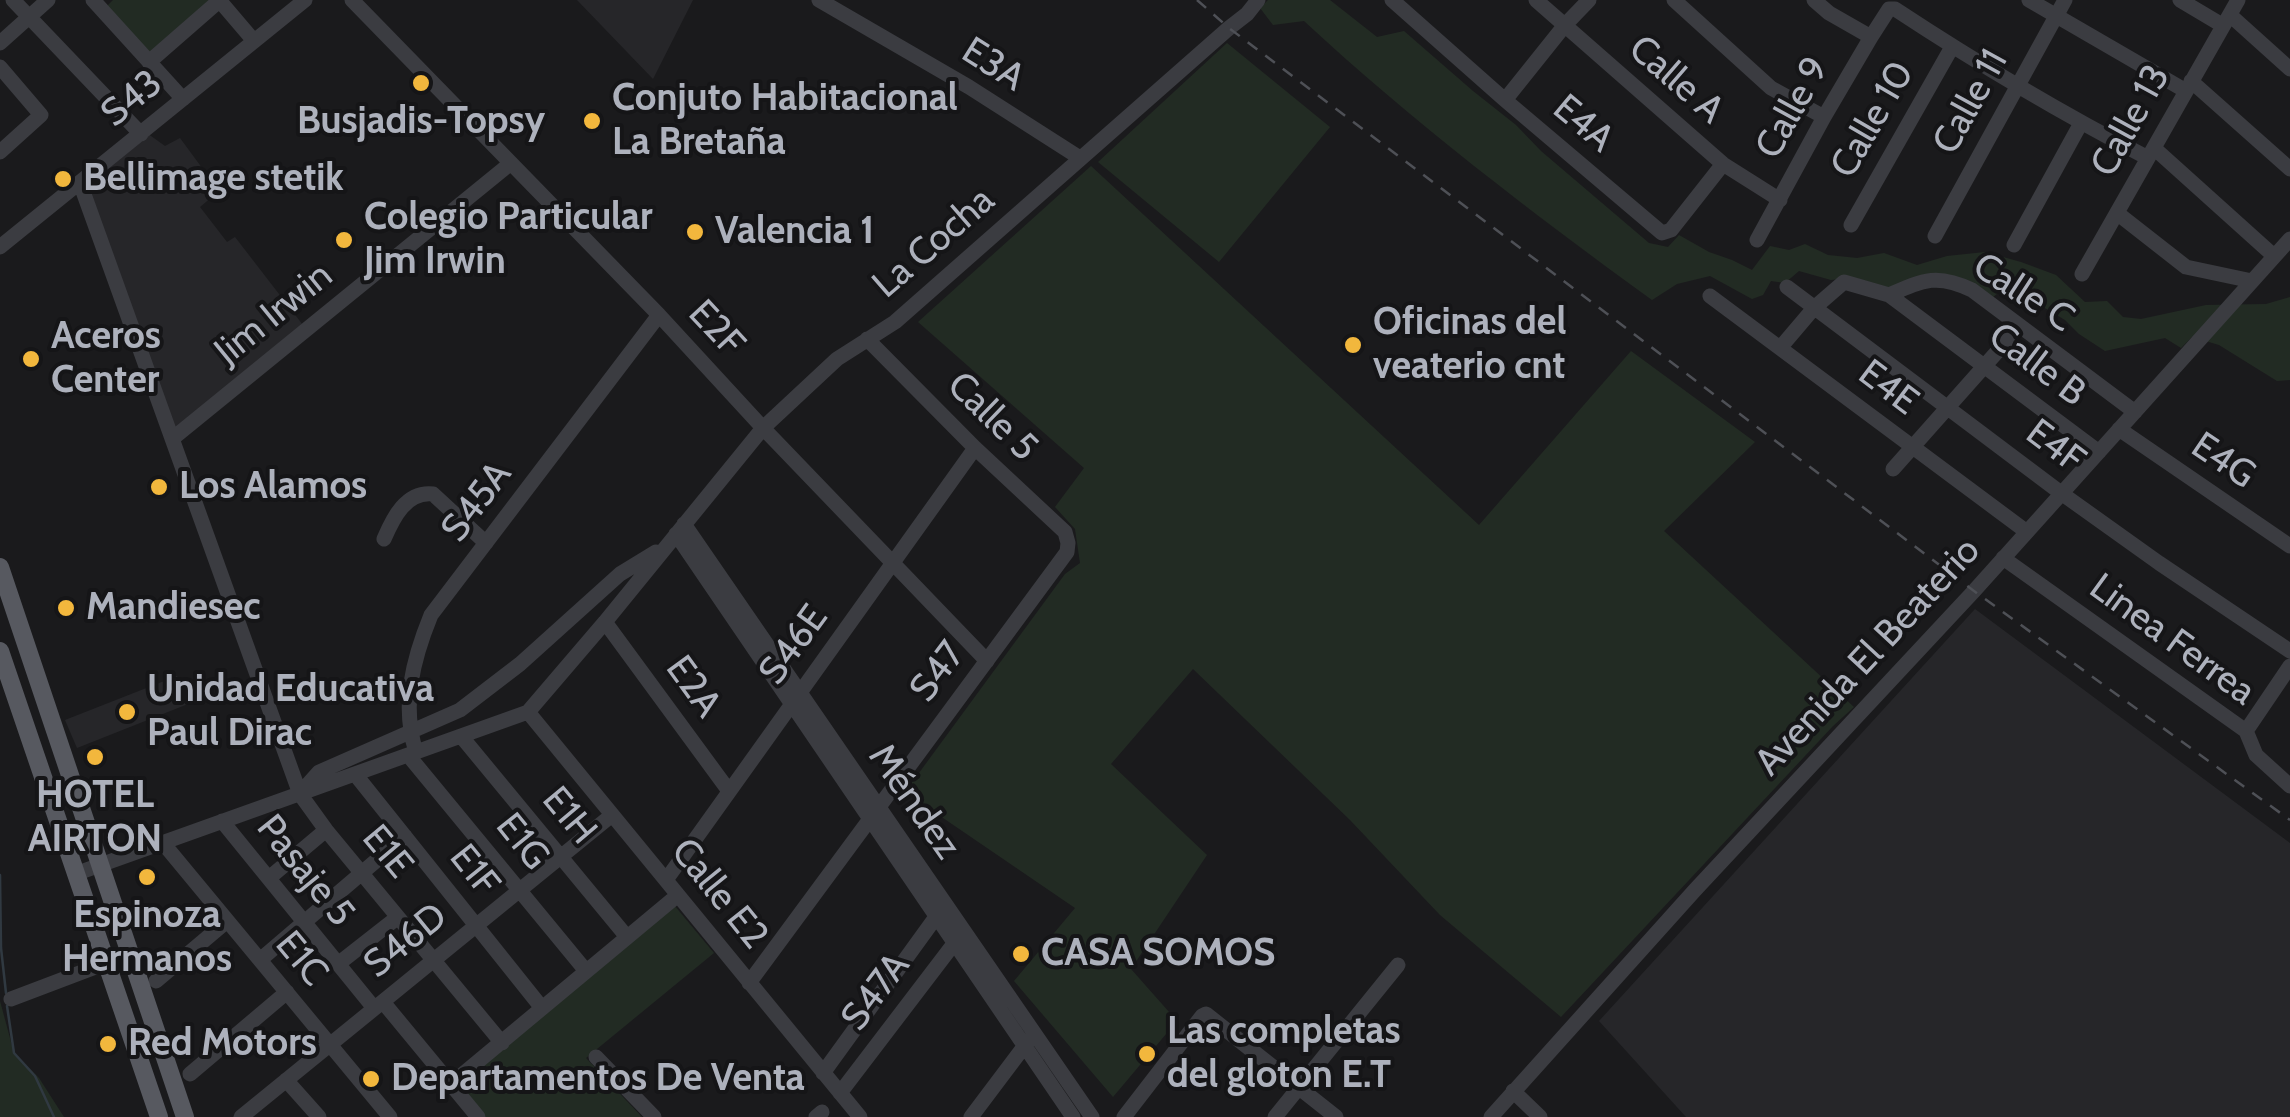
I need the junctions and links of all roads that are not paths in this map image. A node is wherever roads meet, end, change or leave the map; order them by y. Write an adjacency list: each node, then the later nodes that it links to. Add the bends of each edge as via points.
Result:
1 (12, 0): 19 (street)
2 (48, 0): 19 (street)
3 (220, 0): 22 (street); 25 (street)
4 (305, 0): 22 (street, S43)
5 (352, 0): 38 (street, E2F)
6 (819, 0): 37 (street, E3A)
7 (1392, 0): 31 (street, E4A)
8 (1536, 0): 20 (street, Calle A)
9 (1588, 0): 20 (street)
10 (1674, 0): 32 (street, via 1772,88)
11 (1814, 0): 21 (street)
12 (2029, 0): 18 (street)
13 (2065, 0): 18 (street, Calle 11)
14 (2180, 0): 17 (street)
15 (100, 2): 25 (street)
16 (1256, 3): 37 (street, La Cocha)
17 (2230, 13): 26 (street); 29 (street, Calle 13)
18 (2056, 16): 28 (street, Calle 11); 29 (street)
19 (28, 17): 23 (street); 34 (street)
20 (1565, 26): 31 (street); 39 (street, Calle A)
21 (1870, 36): 24 (street, Calle 9, via 1895,9); 32 (street, Calle 9)
22 (254, 41): 30 (street, S43)
23 (0, 43)
24 (1952, 46): 28 (street, Calle 9); 44 (street, Calle 10)
25 (149, 62): 30 (street)
26 (2290, 69)
27 (3, 78): 35 (street, via 41,115)
28 (2018, 84): 33 (street, Calle 9); 45 (street, Calle 11)
29 (2188, 86): 36 (street, Calle 13); 40 (street)
30 (183, 99): 34 (street, S43)
31 (1505, 100): 39 (street, E4A, via 1662,234)
32 (1824, 117): 42 (street, Calle 9)
33 (2081, 123): 36 (street, Calle 9); 48 (street)
34 (140, 134): 41 (street, S43)
35 (0, 152)
36 (2151, 153): 43 (street, Calle 13); 50 (street, Calle 9)
37 (1080, 158): 59 (street, La Cocha, via 895,322)
38 (511, 163): 57 (street, E2F); 66 (street, Jim Irwin)
39 (1723, 164): 42 (street, Calle A)
40 (2290, 168)
41 (80, 184): 49 (street, S43); 66 (street, E1E)
42 (1780, 200): 47 (street, Calle 9)
43 (2117, 213): 51 (street, Calle 13); 52 (street, via 2186,267)
44 (1851, 225)
45 (1935, 236)
46 (2290, 239): 50 (street, Avenida El Beaterio)
47 (1757, 240)
48 (2014, 245)
49 (0, 246)
50 (2274, 256): 52 (street, Avenida El Beaterio)
51 (2082, 274)
52 (2252, 282): 63 (street, Avenida El Beaterio)
53 (1786, 288): 56 (street, E4F)
54 (1889, 295): 56 (street, via 1844,282); 58 (street, Calle C, via 1923,280 1954,281); 61 (street, Calle B)
55 (1710, 296): 60 (street, E4E)
56 (1814, 308): 60 (street); 62 (street, E4F)
57 (659, 315): 64 (street, E2F); 76 (street, S45A)
58 (2020, 326): 61 (street); 63 (street, Calle C)
59 (867, 339): 64 (street, La Cocha); 68 (street, Calle 5)
60 (1780, 348): 67 (street, E4E)
61 (1984, 366): 62 (street); 69 (street, Calle B)
62 (1947, 408): 67 (street); 71 (street, E4F)
63 (2135, 412): 65 (street, Avenida El Beaterio)
64 (762, 428): 73 (street, La Cocha); 79 (street, E2F)
65 (2119, 429): 69 (street, Avenida El Beaterio); 75 (street, E4G)
66 (172, 439): 95 (street, E1E)
67 (1913, 447): 70 (street); 72 (street, E4E)
68 (975, 448): 77 (street, Calle 5, via 1065,532); 79 (street, S46E)
69 (2099, 452): 71 (street, Avenida El Beaterio)
70 (1893, 469)
71 (2061, 493): 72 (street, Avenida El Beaterio); 82 (street, E4F)
72 (2027, 532): 78 (street, Avenida El Beaterio)
73 (675, 534): 81 (street, La Cocha); 86 (street, Méndez); 89 (street, La Cocha, via 460,710)
74 (384, 539): 76 (street, via 394,516 422,493 433,494)
75 (2288, 540)
76 (486, 543): 89 (street, S45A, via 432,615 418,647)
77 (1068, 543): 84 (street, S47)
78 (2003, 558): 88 (street, Linea Ferrea); 138 (street, Avenida El Beaterio)
79 (892, 563): 84 (street, E2F); 86 (street, S46E)
80 (0, 567): 103 (main road)
81 (605, 622): 87 (street, La Cocha); 94 (street, E2A)
82 (2290, 651)
83 (0, 652): 104 (main road)
84 (987, 662): 96 (street, S47)
85 (2290, 666): 88 (street)
86 (796, 699): 94 (street, S46E); 96 (street, Méndez)
87 (528, 712): 90 (street, La Cocha); 97 (street, Calle E2)
88 (2246, 731): 93 (street, Linea Ferrea, via 2256,756)
89 (410, 733): 91 (street, S45A); 95 (street, La Cocha, via 319,772)
90 (461, 736): 91 (street, La Cocha); 102 (street, E1H)
91 (412, 753): 92 (street, La Cocha); 108 (street, E1G)
92 (355, 774): 95 (street, La Cocha); 100 (street, E1F)
93 (2290, 786)
94 (729, 791): 107 (street, S46E)
95 (300, 794): 98 (street, La Cocha); 99 (street, E1E)
96 (873, 813): 110 (street, Méndez); 124 (street, S47)
97 (612, 815): 102 (street, S46D); 107 (street, Calle E2)
98 (222, 822): 101 (street, La Cocha); 106 (street, Pasaje 5)
99 (326, 830): 105 (street, E1E); 106 (street)
100 (405, 836): 105 (street); 114 (street, E1F)
101 (162, 843): 103 (street, La Cocha); 112 (street, E1C)
102 (561, 856): 108 (street, S46D); 115 (street, E1H)
103 (100, 864): 104 (street, La Cocha); 141 (main road)
104 (74, 874): 119 (main road)
105 (363, 874): 111 (street, E1E); 113 (street)
106 (269, 878): 113 (street, Pasaje 5)
107 (666, 880): 109 (street, Calle E2)
108 (520, 890): 114 (street, S46D); 122 (street, E1G)
109 (678, 894): 115 (street); 124 (street, Calle E2)
110 (941, 910): 116 (street, Méndez); 133 (street)
111 (398, 916): 118 (street, E1E); 120 (street)
112 (227, 921): 117 (street, E1C); 123 (street)
113 (304, 922): 117 (street); 120 (street, Pasaje 5)
114 (476, 926): 118 (street, S46D); 128 (street, E1F)
115 (627, 937): 122 (street)
116 (959, 937): 129 (street, Méndez); 139 (street, S47A)
117 (260, 960): 125 (street, E1C)
118 (434, 960): 127 (street, S46D); 130 (street, E1E)
119 (106, 963): 126 (street); 140 (main road)
120 (338, 964): 127 (street, Pasaje 5)
121 (1398, 965): 137 (street)
122 (586, 971): 128 (street)
123 (156, 981)
124 (749, 983): 133 (street, Calle E2)
125 (287, 992): 131 (street, E1C); 134 (street)
126 (11, 998)
127 (378, 1005): 131 (street, S46D); 136 (street, Pasaje 5)
128 (542, 1008): 130 (street)
129 (1029, 1039): 148 (street); 149 (street, Méndez); 150 (street, Méndez)
130 (502, 1043): 136 (street)
131 (330, 1044): 135 (street, S46D); 144 (street, E1C)
132 (596, 1057): 146 (street)
133 (823, 1072): 139 (street, Calle E2)
134 (190, 1074)
135 (286, 1080): 142 (street, S46D); 143 (street)
136 (451, 1084): 145 (street, Pasaje 5)
137 (1299, 1086): 151 (street, via 1206,1014); 152 (street); 153 (street)
138 (1512, 1091): 154 (street, Avenida El Beaterio); 155 (street)
139 (840, 1093): 147 (street, Calle E2)
140 (159, 1117)
141 (185, 1117)
142 (241, 1117)
143 (319, 1117)
144 (390, 1117)
145 (478, 1117)
146 (654, 1117)
147 (860, 1117)
148 (971, 1117)
149 (1073, 1117)
150 (1092, 1117)
151 (1124, 1117)
152 (1275, 1117)
153 (1336, 1117)
154 (1490, 1117)
155 (1540, 1117)

